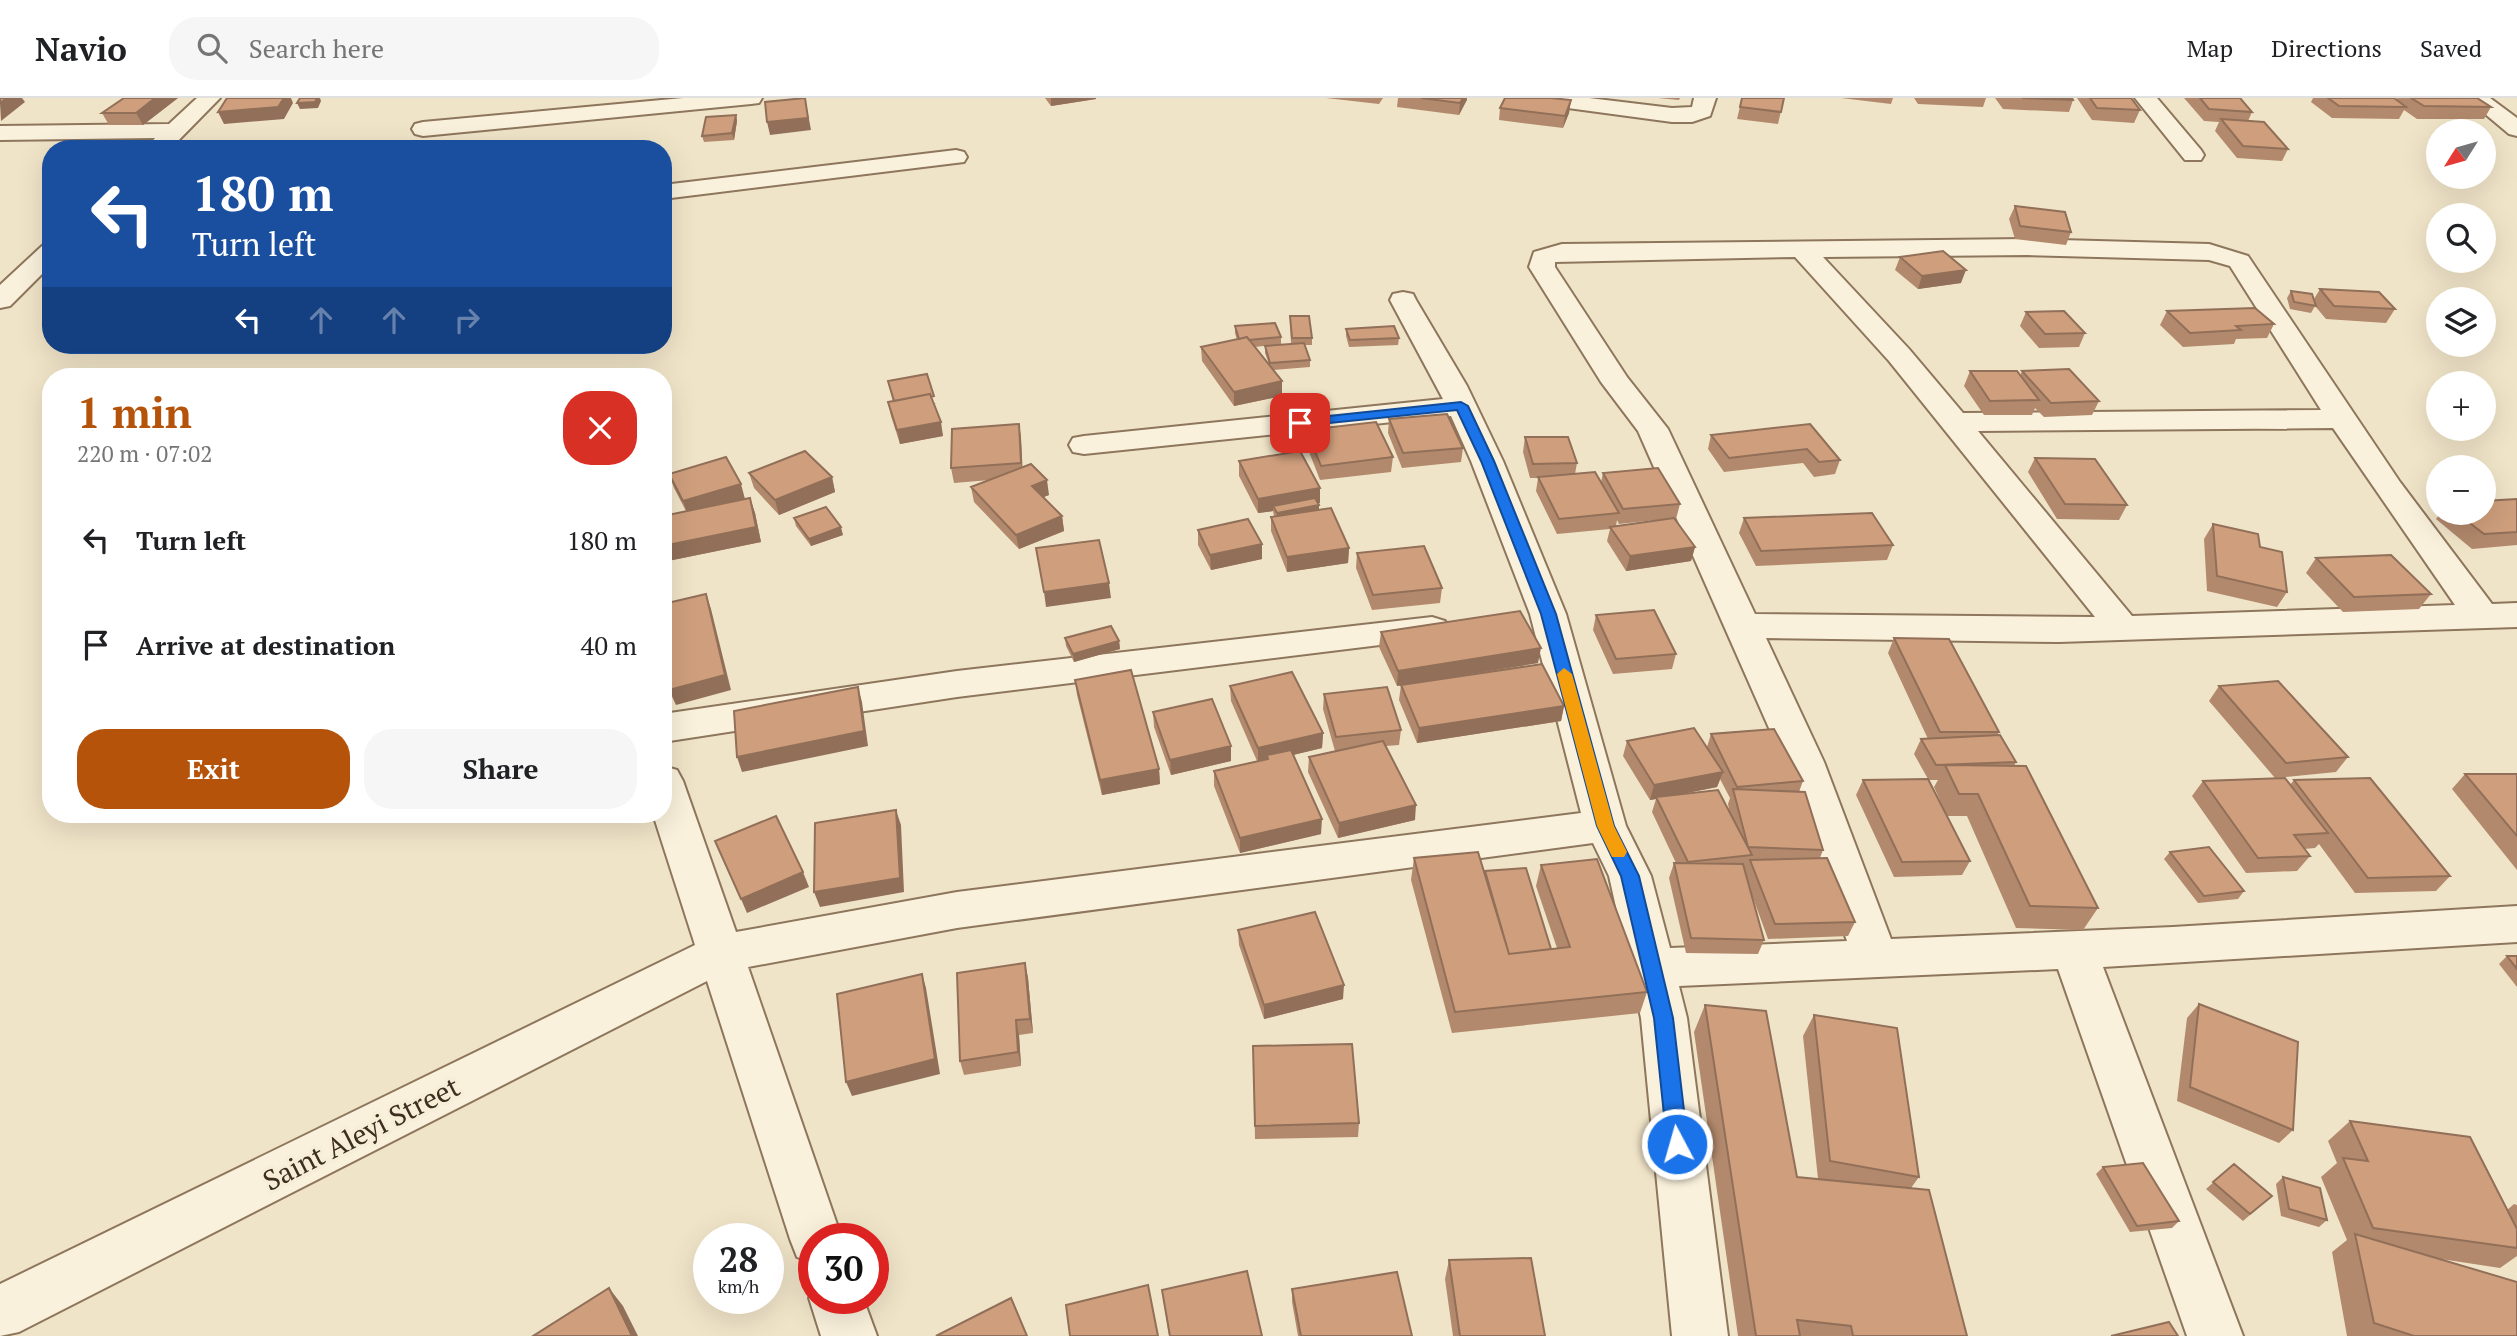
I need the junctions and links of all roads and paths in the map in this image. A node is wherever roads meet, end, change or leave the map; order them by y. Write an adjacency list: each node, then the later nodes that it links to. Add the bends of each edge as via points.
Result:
1 (209, 98): 10 (street)
2 (751, 98): 8 (street)
3 (1538, 98): 4 (street, via 1692,115 1702,111)
4 (1705, 98)
5 (2146, 98): 14 (street)
6 (2477, 98): 9 (street)
7 (438, 108): 8 (street)
8 (423, 128): 13 (street)
9 (2517, 129)
10 (175, 131): 11 (street); 12 (street)
11 (0, 133)
12 (166, 140)
13 (414, 140)
14 (2193, 155)
15 (956, 157): 16 (street)
16 (672, 191)
17 (1802, 250): 22 (street, via 2028,247 2225,255 2245,268); 23 (street); 30 (street, via 1562,252 1543,257 1542,267 1589,341 1653,429)
18 (42, 260): 19 (street)
19 (0, 300)
20 (1403, 300): 21 (street)
21 (1461, 406): 24 (street); 25 (street)
22 (2341, 419): 23 (street); 27 (street, via 2424,541)
23 (1954, 422): 31 (street)
24 (1084, 445)
25 (1548, 614): 28 (street); 34 (street)
26 (2517, 615): 27 (street)
27 (2482, 616): 31 (street)
28 (1509, 619)
29 (1469, 624): 32 (street, via 957,684)
30 (1742, 626): 31 (street); 38 (street, via 1804,762)
31 (2123, 628)
32 (672, 727)
33 (672, 809): 37 (street)
34 (1605, 826): 37 (street, Saint Aleyi Street, via 957,910); 39 (street, via 1630,876)
35 (2517, 925): 36 (street)
36 (2074, 949): 38 (street); 45 (street)
37 (721, 953): 40 (street); 41 (street, Saint Aleyi Street)
38 (1876, 958): 39 (street)
39 (1651, 968): 44 (street, via 1664,1018)
40 (811, 1223)
41 (0, 1314)
42 (841, 1314): 43 (street)
43 (849, 1336)
44 (1700, 1336)
45 (2215, 1336)

